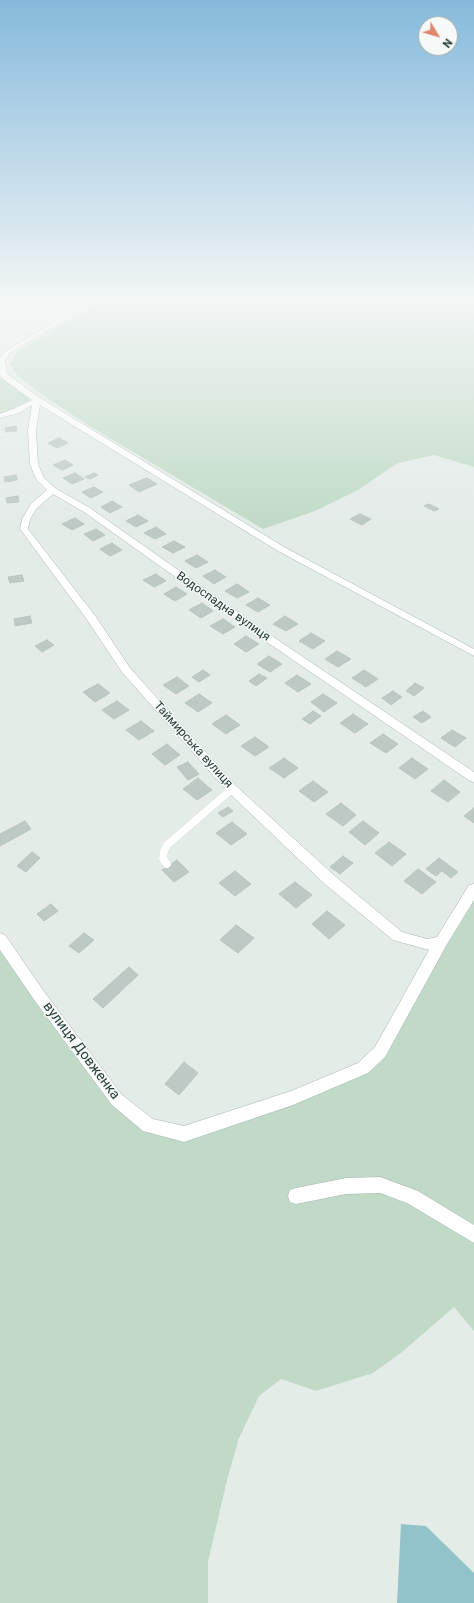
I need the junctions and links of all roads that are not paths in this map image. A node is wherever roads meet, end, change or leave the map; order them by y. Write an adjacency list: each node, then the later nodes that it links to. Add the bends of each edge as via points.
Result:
1 (3, 378): 2 (street)
2 (36, 400): 3 (street); 4 (street, Водоспадна вулиця, via 32,430 34,464 40,479); 5 (street, via 281,549)
3 (0, 416)
4 (52, 490): 6 (street, Водоспадна вулиця, via 87,510 261,634); 7 (street, Таймирська вулиця, via 34,506 26,519 24,529 92,618 126,670)
5 (474, 654)
6 (474, 778)
7 (232, 789): 8 (lane, via 167,845 163,859); 11 (street, Таймирська вулиця, via 331,881 398,936 427,945)
8 (167, 864)
9 (474, 889): 11 (street)
10 (0, 940): 11 (street, вулиця Довженка, via 117,1100 149,1126 184,1134 293,1098 363,1068 380,1052)
11 (441, 942)
12 (296, 1196): 13 (street, via 346,1186 380,1185 412,1197)
13 (474, 1235)

